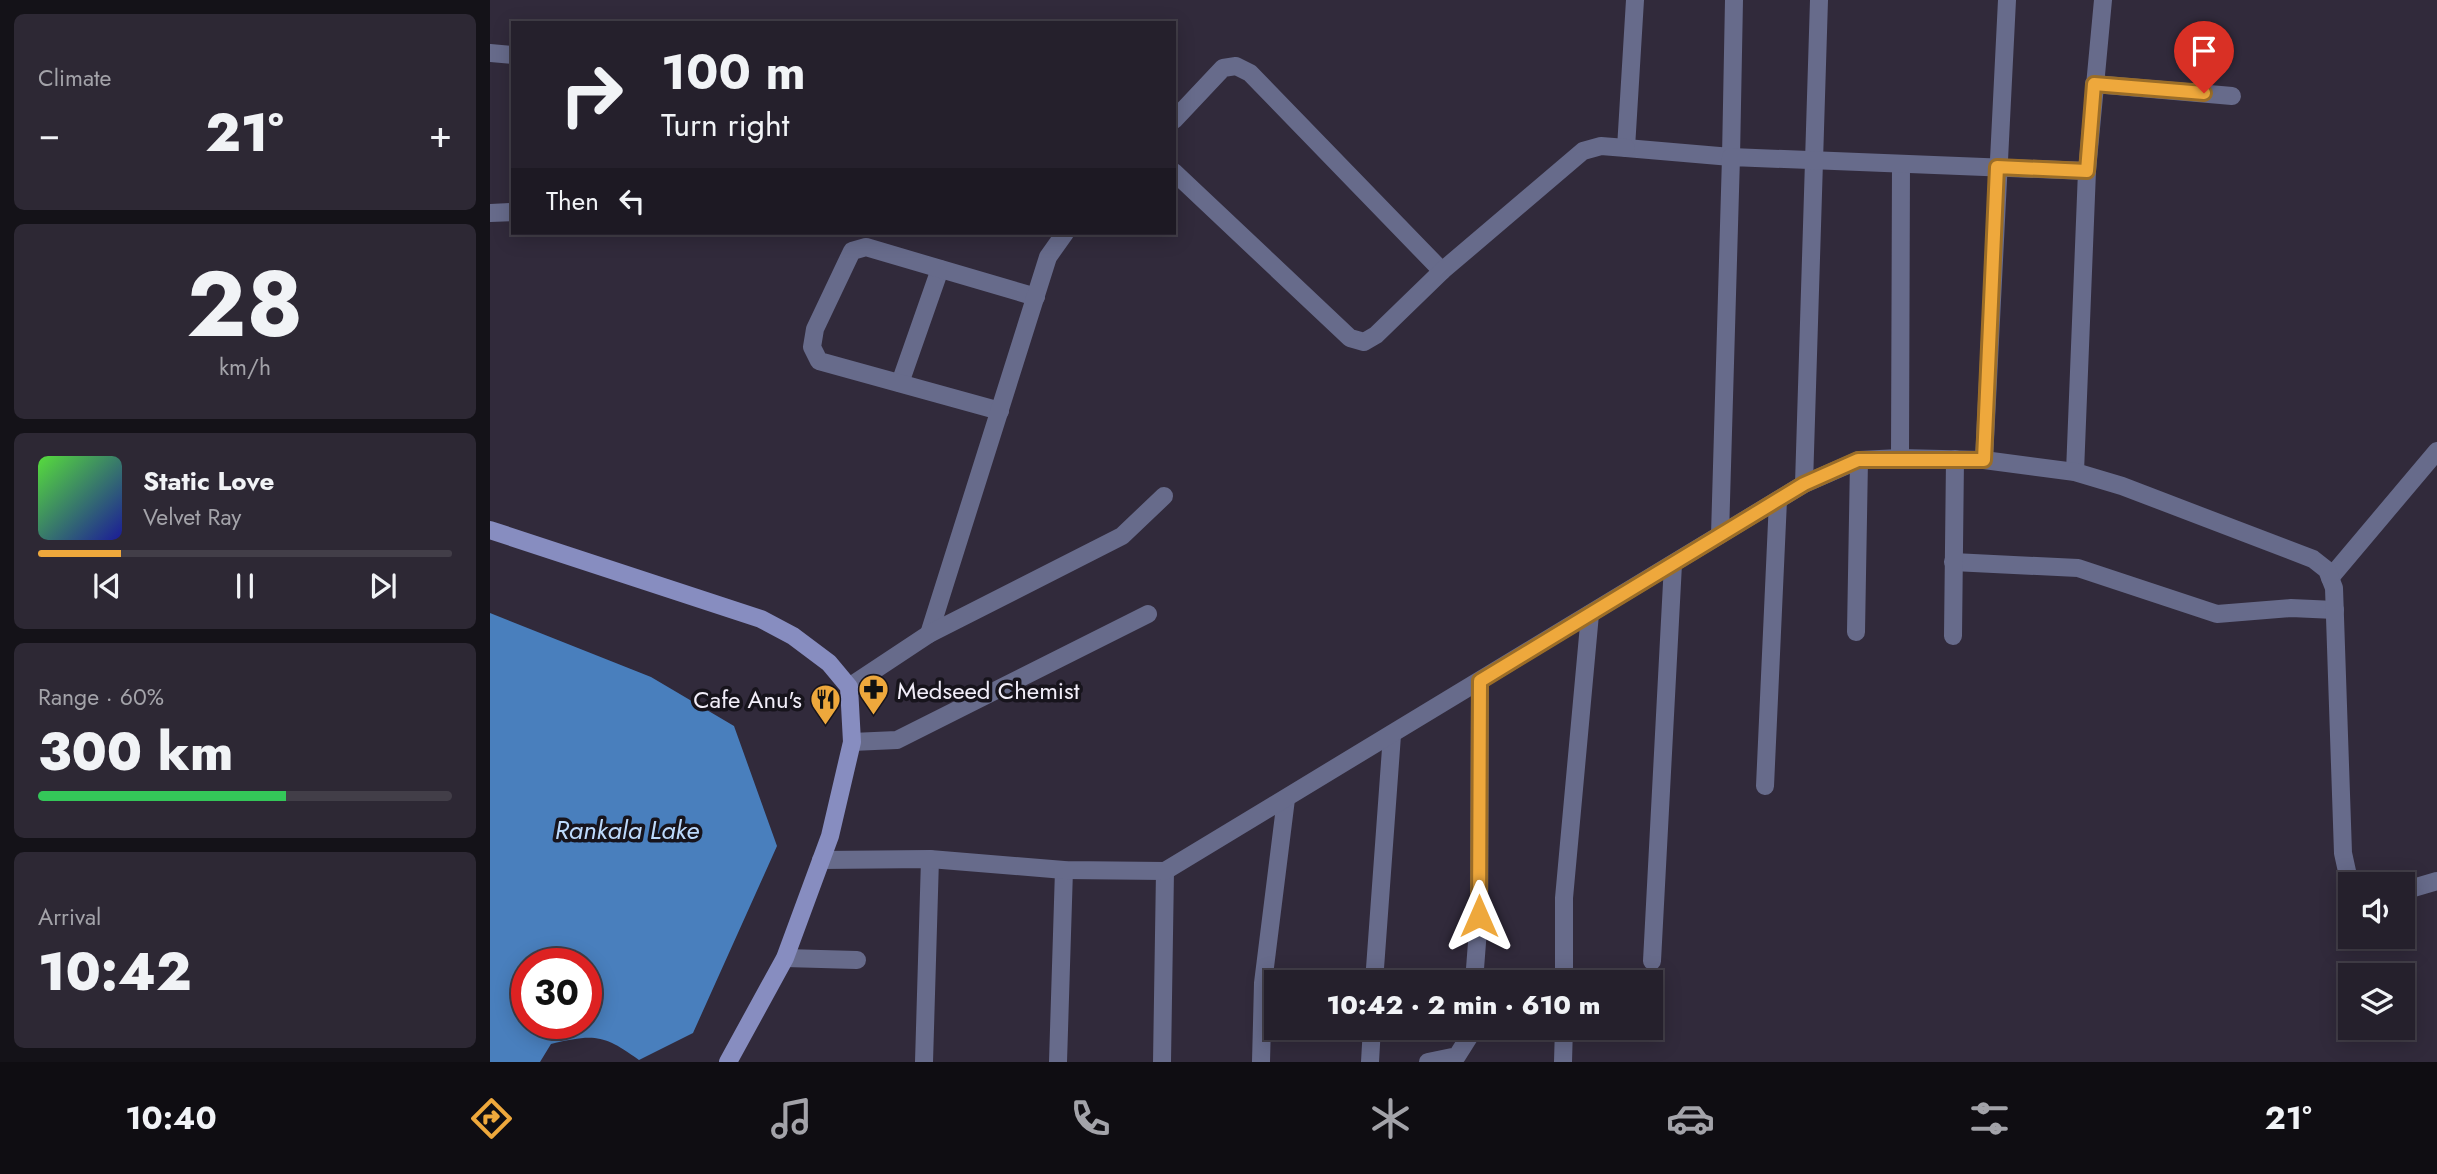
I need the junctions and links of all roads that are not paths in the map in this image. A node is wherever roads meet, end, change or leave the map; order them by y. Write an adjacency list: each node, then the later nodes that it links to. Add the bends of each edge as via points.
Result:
1 (1635, 0): 11 (street)
2 (1734, 0): 12 (street)
3 (1819, 0): 13 (street)
4 (2007, 0): 15 (street)
5 (2103, 0): 8 (street)
6 (490, 53): 7 (street)
7 (511, 55)
8 (2094, 84): 9 (street); 16 (street)
9 (2232, 96)
10 (1176, 118): 22 (street, via 1223,68 1236,66 1250,73)
11 (1626, 148): 12 (street); 22 (street, via 1583,150)
12 (1731, 157): 13 (street); 36 (street)
13 (1815, 161): 14 (street); 32 (street)
14 (1901, 164): 15 (street); 27 (street)
15 (1997, 167): 16 (street); 30 (street)
16 (2087, 171): 31 (street)
17 (1176, 174): 22 (street, via 1350,338 1364,342 1376,335)
18 (490, 212): 19 (street)
19 (511, 212)
20 (1064, 235): 23 (street, via 1048,257)
21 (940, 269): 23 (street); 24 (street); 24 (street, via 866,247 852,251 815,329 812,346 819,361)
22 (1442, 271)
23 (1036, 297): 25 (street)
24 (900, 383): 25 (street)
25 (1000, 411): 44 (street)
26 (2437, 451): 39 (street)
27 (1900, 458): 28 (street); 29 (street)
28 (1955, 459): 30 (street); 37 (street)
29 (1858, 460): 32 (street); 43 (street)
30 (1984, 460): 31 (street)
31 (2075, 472): 39 (street, via 2313,559)
32 (1804, 484): 34 (street)
33 (1164, 496): 44 (street, via 1122,536)
34 (1778, 500): 36 (street); 50 (street)
35 (490, 530): 47 (main road, via 761,619 829,663)
36 (1720, 535): 38 (street)
37 (1954, 562): 40 (street, via 2078,568 2217,614); 45 (street)
38 (1672, 564): 42 (street); 61 (street)
39 (2330, 578): 40 (street)
40 (2334, 610): 56 (street)
41 (1148, 614): 49 (street, via 897,740)
42 (1590, 614): 46 (street); 64 (street, via 1564,898)
43 (1856, 632)
44 (929, 634): 47 (street)
45 (1953, 636)
46 (1480, 681): 48 (street); 63 (street)
47 (849, 687): 49 (main road)
48 (1392, 735): 51 (street); 62 (street)
49 (852, 742): 53 (main road)
50 (1765, 786)
51 (1286, 799): 55 (street); 72 (street, via 1263,984)
52 (930, 859): 53 (street); 54 (street); 69 (street)
53 (821, 860): 59 (main road)
54 (1064, 870): 55 (street); 70 (street)
55 (1165, 871): 71 (street)
56 (2347, 872)
57 (2437, 881): 58 (street)
58 (2415, 887)
59 (786, 958): 60 (street); 68 (main road)
60 (857, 960)
61 (1652, 961)
62 (1375, 970)
63 (1475, 970)
64 (1564, 970)
65 (1371, 1040): 73 (street)
66 (1467, 1040): 74 (street, via 1457,1056)
67 (1563, 1040): 75 (street)
68 (728, 1062)
69 (924, 1062)
70 (1058, 1062)
71 (1162, 1062)
72 (1261, 1062)
73 (1370, 1062)
74 (1428, 1062)
75 (1563, 1062)

